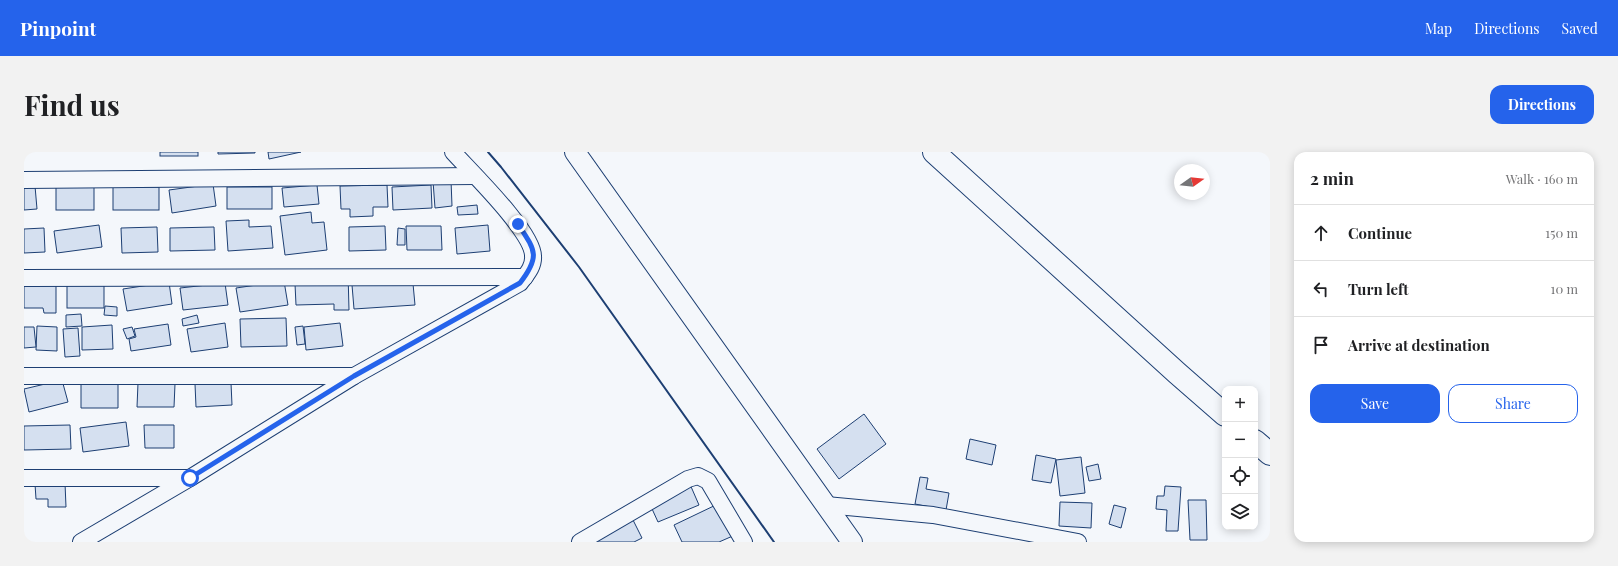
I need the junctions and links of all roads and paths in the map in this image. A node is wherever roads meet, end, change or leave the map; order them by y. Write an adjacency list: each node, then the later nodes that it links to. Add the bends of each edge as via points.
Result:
1 (453, 152): 4 (street)
2 (575, 152): 15 (street)
3 (934, 152): 10 (main road)
4 (475, 176): 5 (street); 6 (street, via 518,224 530,243 534,256)
5 (24, 180)
6 (525, 277): 7 (street); 9 (street, via 520,283)
7 (24, 278)
8 (24, 376): 9 (street)
9 (354, 376): 14 (street)
10 (1222, 412)
11 (1258, 444): 12 (main road)
12 (1270, 454)
13 (24, 478): 14 (street)
14 (190, 478): 17 (street)
15 (826, 505): 16 (street, via 933,515); 20 (street)
16 (1060, 541): 21 (street)
17 (81, 542)
18 (580, 542): 19 (street, via 688,479 698,476 708,481)
19 (744, 542)
20 (852, 542)
21 (1078, 542)

